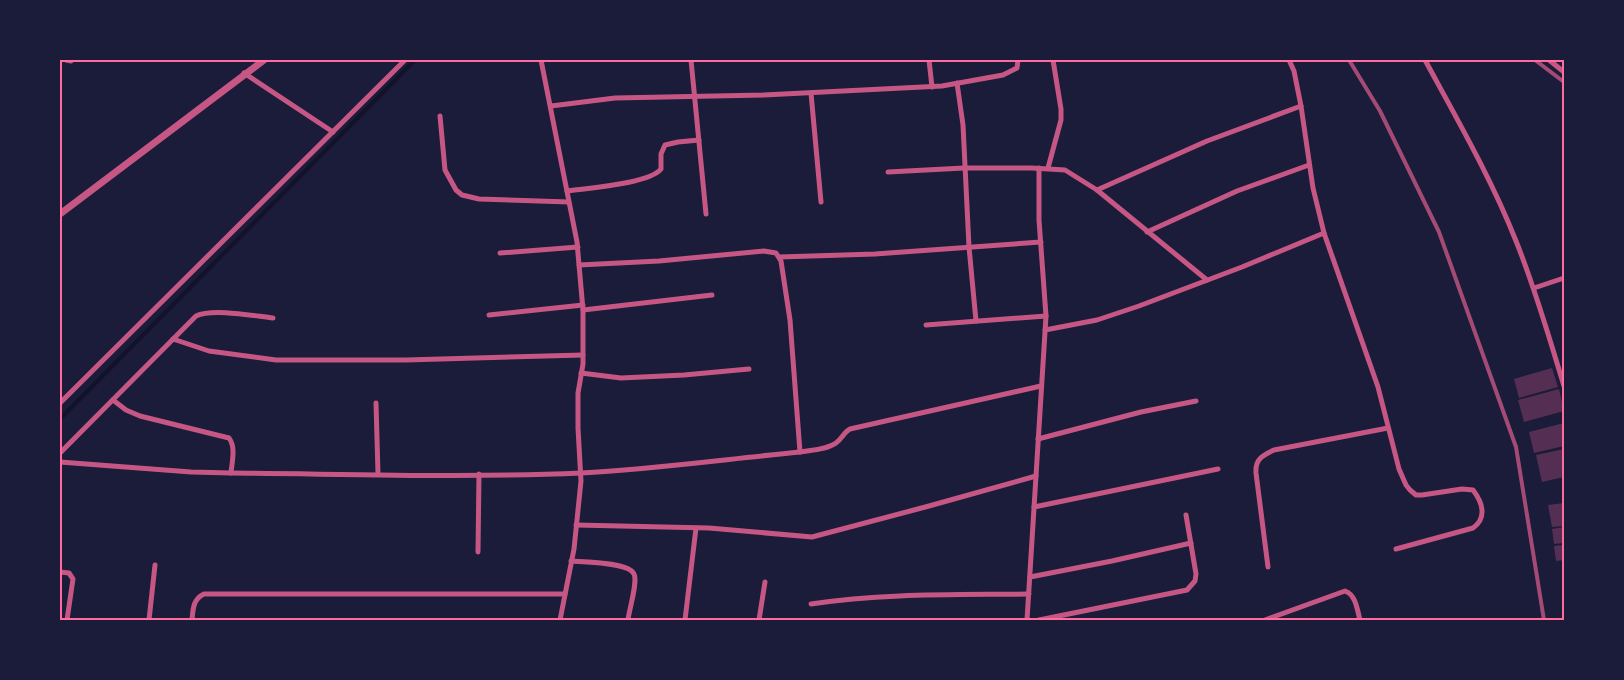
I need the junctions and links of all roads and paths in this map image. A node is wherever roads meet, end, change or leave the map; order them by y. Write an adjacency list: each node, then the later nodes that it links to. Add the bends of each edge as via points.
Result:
1 (264, 60): 12 (street)
2 (405, 60): 20 (street)
3 (542, 60): 17 (street)
4 (691, 60): 16 (street)
5 (929, 60): 14 (street)
6 (1018, 60): 13 (street, via 1017,68 1012,72)
7 (1053, 60): 25 (street, via 1061,120)
8 (1289, 60): 18 (street)
9 (1425, 60): 43 (street, via 1487,175)
10 (1549, 60): 11 (street)
11 (1564, 72)
12 (244, 73): 20 (street); 31 (street)
13 (957, 83): 14 (street); 23 (street, via 963,125)
14 (932, 86): 15 (street)
15 (811, 93): 16 (street); 30 (street)
16 (694, 96): 17 (street, via 615,98); 21 (street)
17 (551, 106): 28 (street)
18 (1301, 106): 22 (street); 27 (street, via 1207,141)
19 (440, 116): 29 (street, via 445,170 462,195 495,200)
20 (333, 132): 60 (street)
21 (699, 140): 28 (street, via 665,145 661,169 652,176); 32 (street)
22 (1310, 165): 33 (street, via 1237,192); 34 (street)
23 (964, 168): 24 (street); 26 (street); 37 (street)
24 (1039, 168): 25 (street); 35 (street)
25 (1048, 168): 27 (street, via 1065,170)
26 (888, 172)
27 (1097, 190): 33 (street)
28 (567, 191): 29 (street)
29 (569, 202): 36 (street)
30 (821, 202)
31 (60, 214)
32 (706, 214)
33 (1148, 232): 42 (street)
34 (1324, 233): 42 (street); 62 (street, via 1378,387)
35 (1041, 242): 37 (street); 47 (street)
36 (578, 247): 38 (street); 40 (street)
37 (969, 247): 39 (street); 49 (street)
38 (500, 253)
39 (779, 257): 40 (street, via 771,251 764,251); 64 (street, via 790,320)
40 (579, 265): 45 (street)
41 (1564, 278): 43 (street)
42 (1208, 280): 51 (street, via 1096,320)
43 (1534, 288): 56 (street)
44 (712, 295): 45 (street)
45 (583, 307): 46 (street); 53 (street)
46 (489, 315)
47 (1046, 316): 49 (street); 51 (street)
48 (273, 318): 52 (street, via 202,314)
49 (976, 321): 50 (street)
50 (926, 325)
51 (1045, 330): 57 (street)
52 (173, 339): 53 (street, via 208,351 276,360); 58 (street)
53 (583, 355): 55 (street)
54 (750, 369): 55 (street, via 621,378)
55 (581, 373): 69 (street, via 578,419)
56 (1564, 384)
57 (1041, 386): 63 (street); 64 (street, via 850,429 833,445)
58 (113, 400): 65 (street); 68 (street, via 140,416 229,438 233,449)
59 (1196, 401): 63 (street)
60 (60, 402)
61 (376, 403): 70 (street)
62 (1388, 428): 78 (street, via 1399,469 1410,490 1422,495 1473,490 1483,514 1473,528); 82 (street, via 1274,450 1258,460 1255,466)
63 (1038, 439): 72 (street)
64 (800, 452): 69 (street)
65 (60, 454)
66 (60, 462): 68 (street)
67 (1218, 469): 73 (street)
68 (231, 473): 70 (street)
69 (581, 473): 71 (street); 75 (street)
70 (378, 474): 71 (street)
71 (479, 474): 79 (street)
72 (1036, 476): 73 (street); 76 (street, via 812,537)
73 (1034, 507): 84 (street)
74 (1186, 515): 77 (street)
75 (576, 525): 76 (street); 80 (street)
76 (696, 528): 94 (street)
77 (1191, 543): 84 (street); 97 (street, via 1196,581 1187,590)
78 (1396, 549)
79 (478, 552)
80 (571, 562): 86 (street); 93 (street, via 620,565 634,573)
81 (156, 565): 90 (street)
82 (1268, 567)
83 (60, 572): 89 (street, via 69,573 73,579)
84 (1030, 578): 87 (street)
85 (765, 582): 95 (street)
86 (565, 594): 91 (street, via 204,594 195,602); 92 (street)
87 (1029, 594): 88 (street, via 902,595); 96 (street)
88 (811, 604)
89 (67, 620)
90 (149, 620)
91 (192, 620)
92 (560, 620)
93 (628, 620)
94 (685, 620)
95 (759, 620)
96 (1027, 620)
97 (1038, 620)
98 (1265, 620): 99 (street, via 1345,591 1353,596)
99 (1360, 620)

